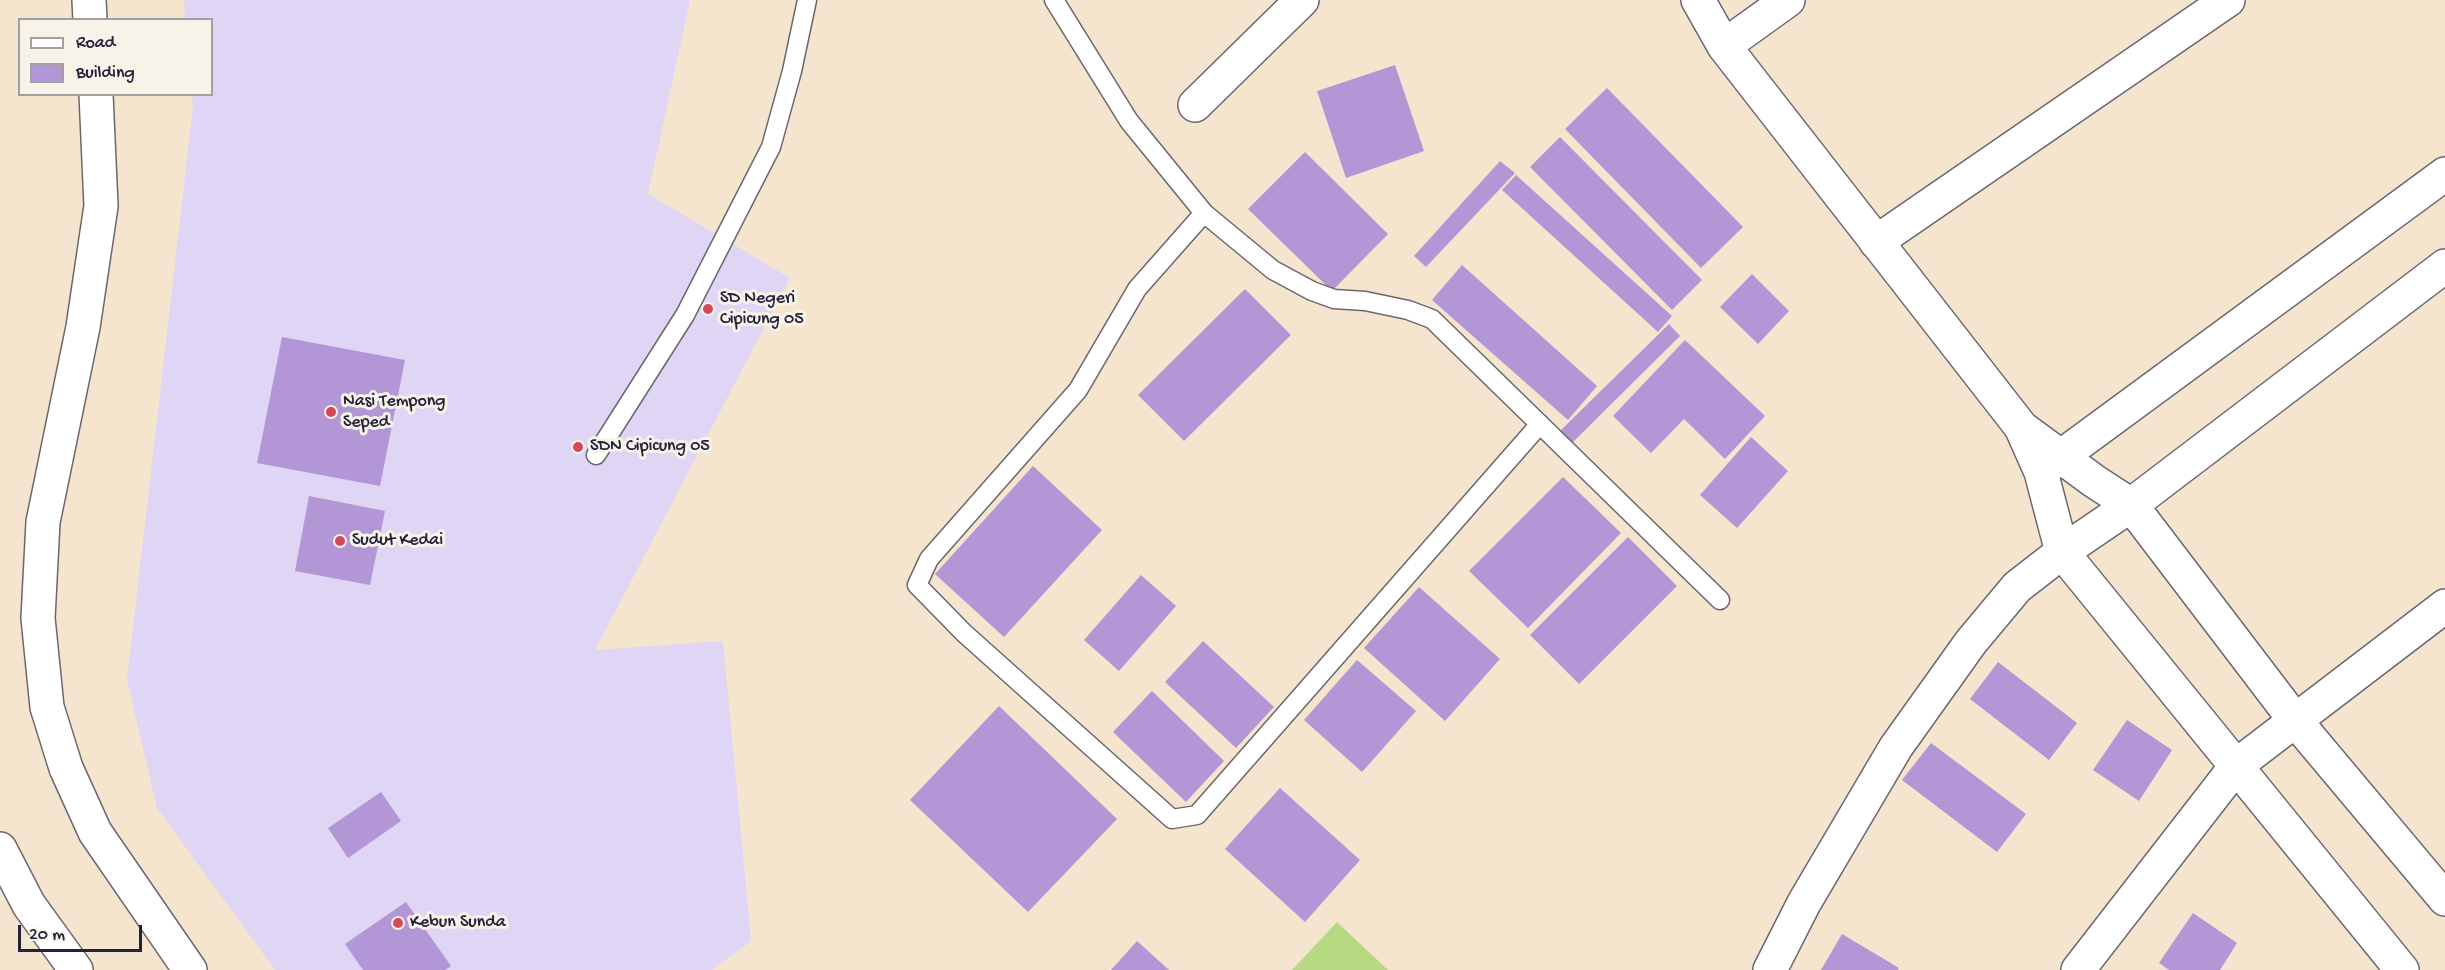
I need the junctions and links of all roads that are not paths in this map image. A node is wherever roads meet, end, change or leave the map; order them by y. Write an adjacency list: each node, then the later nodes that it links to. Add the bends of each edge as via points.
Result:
1 (89, 0): 8 (street)
2 (807, 0): 17 (lane, via 771,147 685,315)
3 (1054, 0): 13 (lane, via 1129,121)
4 (1302, 0): 11 (street)
5 (1698, 0): 9 (street)
6 (1788, 0): 9 (street)
7 (2228, 0): 14 (street)
8 (90, 18)
9 (1724, 46): 14 (street)
10 (96, 96): 28 (street, via 101,206 83,327 43,522 38,618 47,706 66,768 95,832)
11 (1195, 105)
12 (2445, 174): 18 (street)
13 (1204, 213): 16 (lane, via 1273,270 1312,291 1334,299 1408,310 1432,319); 16 (lane, via 1137,289 1078,390 929,560 917,585 964,633 1172,819 1197,815)
14 (1876, 242): 18 (street)
15 (2445, 266): 19 (street)
16 (1540, 424): 21 (lane)
17 (596, 455)
18 (2051, 464): 19 (street); 20 (street, via 2052,506)
19 (2131, 505): 20 (street); 23 (street)
20 (2062, 552): 24 (street); 29 (street, via 2017,587 1971,642 1896,747 1804,903)
21 (1720, 600)
22 (2445, 606): 23 (street)
23 (2294, 719): 24 (street); 26 (street)
24 (2237, 765): 30 (street); 31 (street)
25 (0, 849): 27 (street, via 29,904)
26 (2445, 899)
27 (76, 970)
28 (190, 970)
29 (1770, 970)
30 (2078, 970)
31 (2402, 970)

